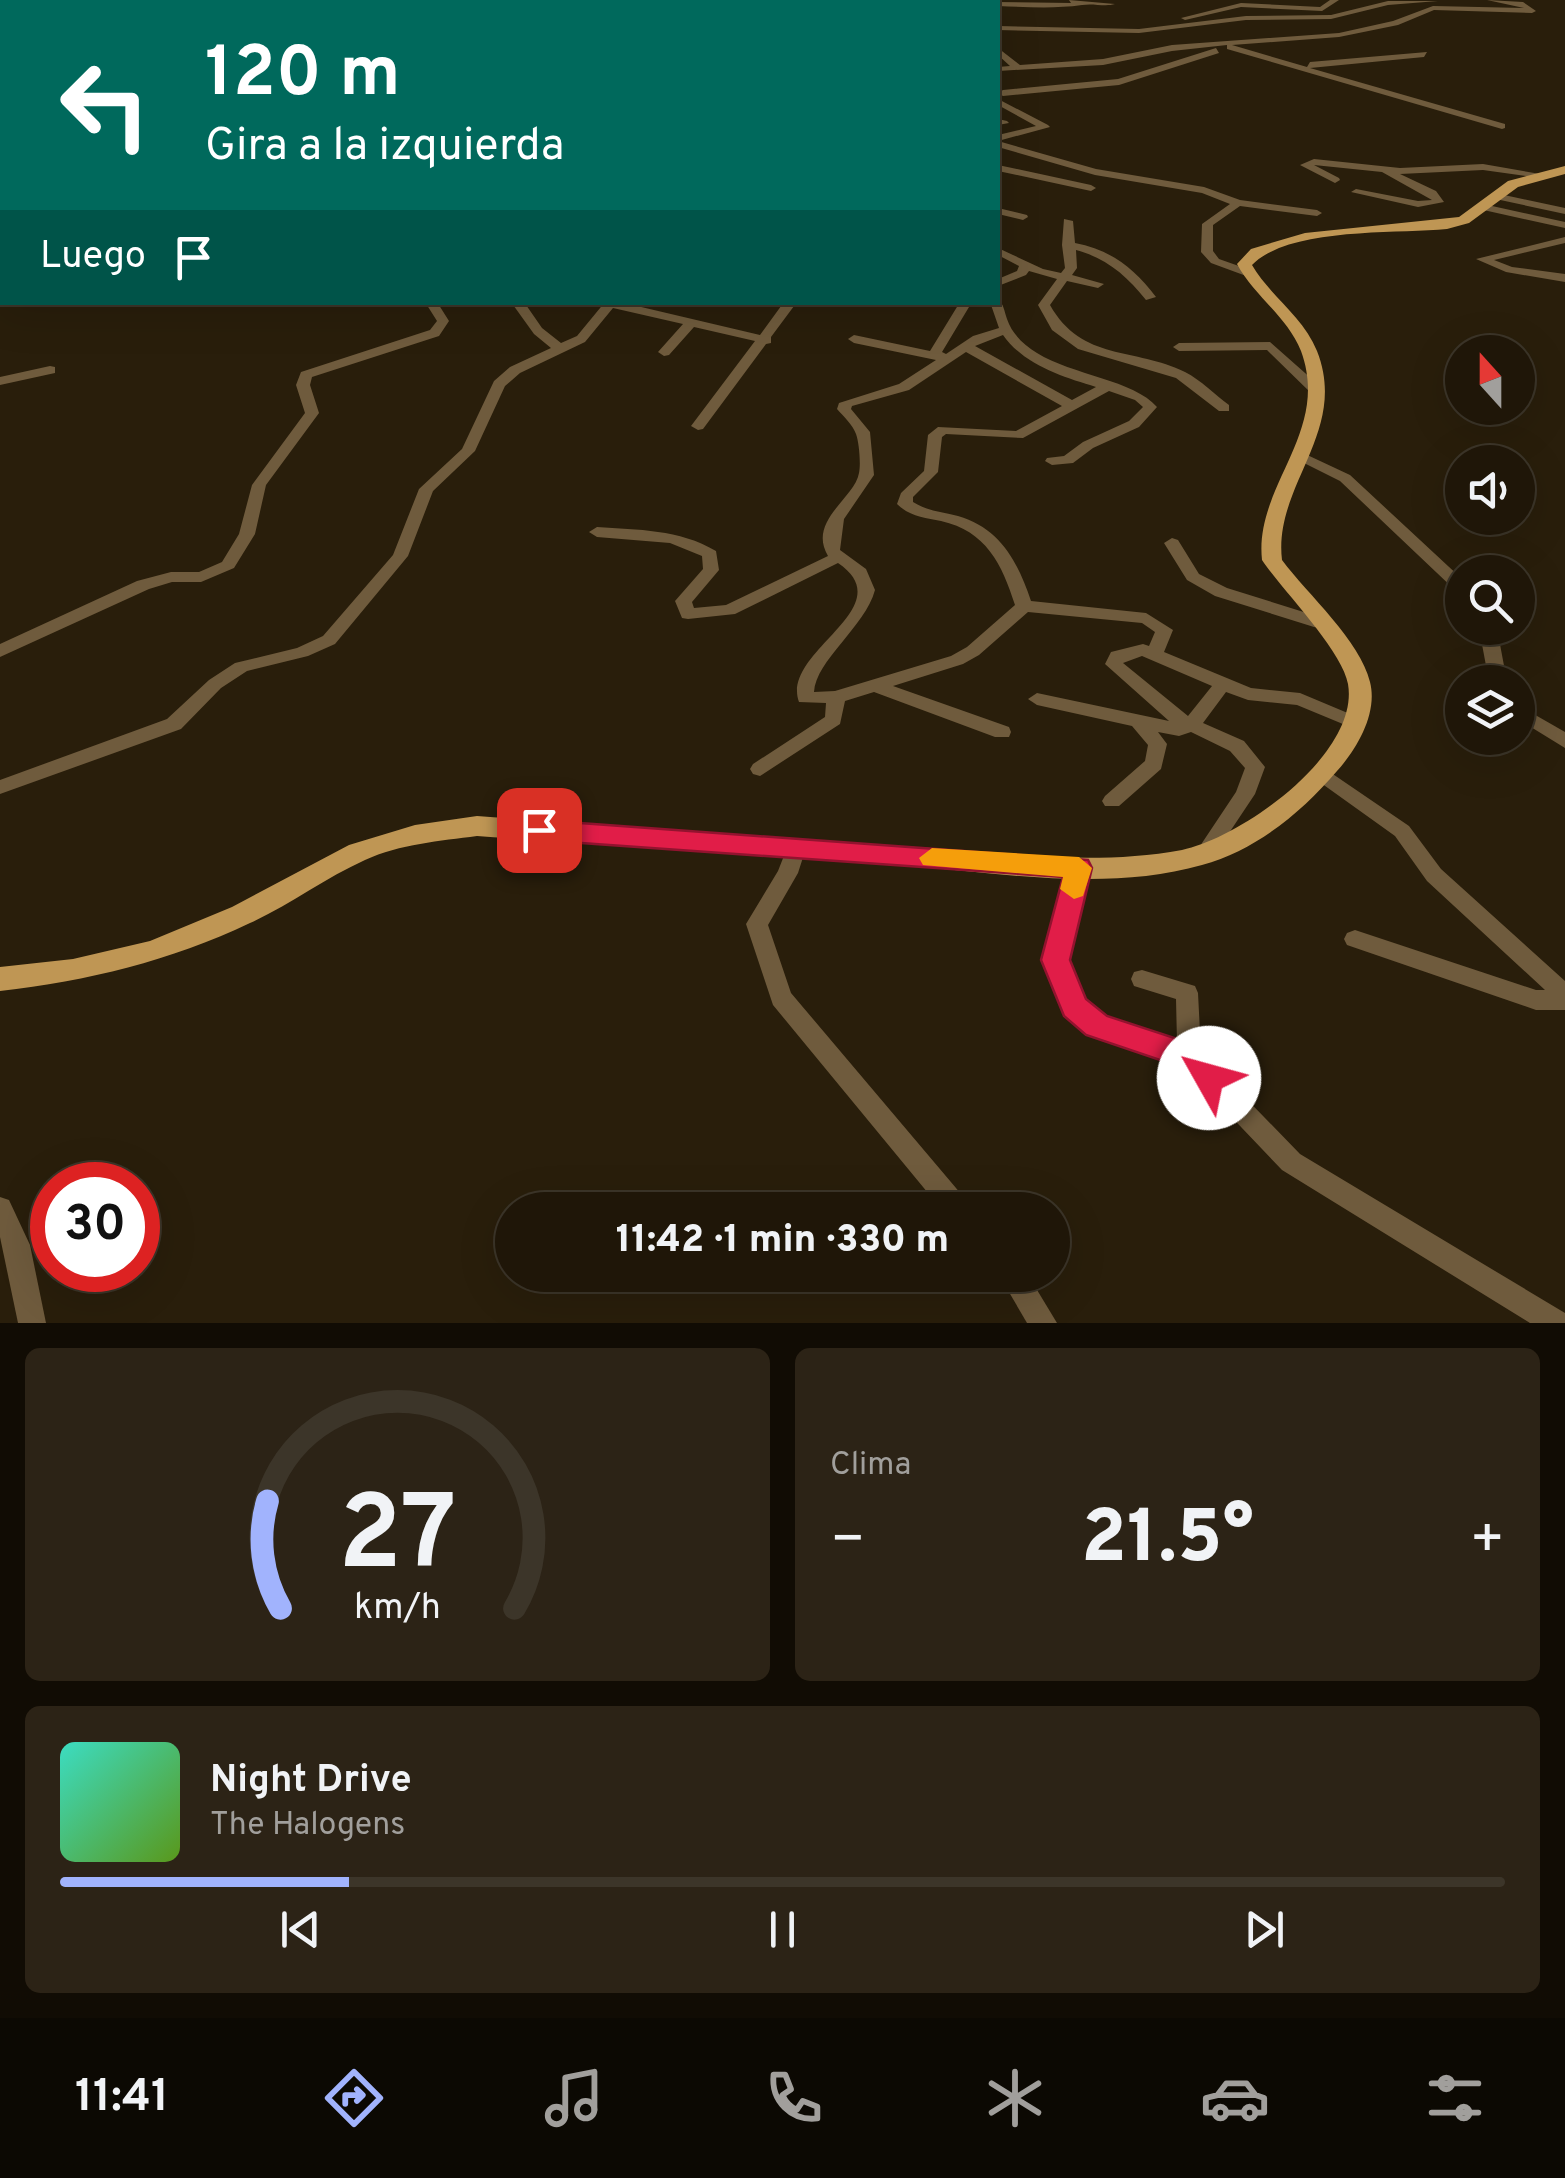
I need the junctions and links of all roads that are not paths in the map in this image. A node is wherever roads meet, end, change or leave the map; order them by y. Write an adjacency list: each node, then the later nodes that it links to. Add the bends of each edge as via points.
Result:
1 (1063, 0): 6 (street)
2 (1277, 0): 10 (street)
3 (1335, 0): 10 (street)
4 (1441, 0): 13 (street, via 1388,3 1331,17)
5 (1490, 0): 7 (street)
6 (1084, 2): 8 (street); 9 (street)
7 (1524, 2): 15 (street, via 1532,11 1433,8 1354,33)
8 (1000, 3)
9 (1112, 4)
10 (1322, 8): 13 (street, via 1228,6)
11 (1000, 29): 13 (street)
12 (1000, 29): 14 (street, via 1046,34)
13 (1122, 31)
14 (1000, 38)
15 (1226, 44): 20 (street); 21 (street); 24 (street, via 1174,68 1119,82)
16 (1000, 53): 21 (street)
17 (1356, 54): 19 (street)
18 (1424, 54): 19 (street)
19 (1369, 60): 20 (street); 23 (street)
20 (1280, 63): 25 (street)
21 (1017, 67): 22 (street)
22 (1000, 68)
23 (1417, 70)
24 (1000, 98): 26 (street, via 1044,128)
25 (1502, 126)
26 (1000, 140)
27 (1000, 142): 29 (street)
28 (1046, 143): 29 (street, via 1064,150)
29 (1054, 157): 38 (street)
30 (1000, 168): 35 (street)
31 (1382, 170): 33 (street, via 1483,167); 34 (street, via 1304,165); 36 (street, via 1439,202)
32 (1565, 170): 33 (main road)
33 (1540, 175): 37 (main road)
34 (1335, 180)
35 (1092, 188)
36 (1356, 192)
37 (1489, 202): 40 (street); 44 (street); 49 (main road, via 1464,220 1428,228 1264,245 1244,264)
38 (1238, 203): 41 (street); 49 (street, via 1208,224 1207,252)
39 (1000, 211): 42 (street)
40 (1565, 211)
41 (1318, 213)
42 (1023, 217)
43 (1068, 220): 46 (street)
44 (1565, 225)
45 (1565, 240): 50 (street, via 1482,259)
46 (1068, 245): 51 (street); 54 (street, via 1111,257)
47 (1000, 251): 48 (street)
48 (1025, 266): 51 (street); 52 (street, via 1022,274)
49 (1248, 273): 73 (main road, via 1305,334)
50 (1565, 278)
51 (1066, 279): 53 (street); 75 (street, via 1044,305 1064,333 1113,358 1182,375)
52 (1000, 282)
53 (1098, 284)
54 (1150, 297)
55 (433, 305): 85 (street, via 443,321 435,334 306,374 312,414 259,485 247,534 228,565 201,577 171,576 143,586)
56 (519, 305): 66 (street)
57 (610, 305): 66 (street, via 588,334)
58 (620, 305): 62 (street)
59 (789, 305): 64 (street)
60 (964, 309): 61 (street); 69 (street, via 935,353)
61 (999, 317): 65 (street); 72 (street, via 1031,357)
62 (692, 322): 64 (street); 68 (street)
63 (854, 339): 69 (street)
64 (766, 340): 76 (street)
65 (965, 346): 69 (street); 74 (street)
66 (558, 348): 99 (street, via 499,384 468,451 426,489 400,556 328,640 228,674 174,724)
67 (1179, 348): 73 (street, via 1270,346)
68 (664, 352)
69 (947, 359): 81 (street, via 904,387 846,403 862,432 867,474 830,530)
70 (50, 370): 71 (street)
71 (0, 381)
72 (1109, 386): 74 (street); 78 (street, via 1140,397 1151,410 1120,432 1083,444 1068,460)
73 (1317, 391): 77 (main road, via 1311,441)
74 (1070, 404): 83 (street, via 1018,435 943,430 935,435 931,472 906,496 912,510 959,520 999,544)
75 (1224, 408)
76 (698, 426)
77 (1302, 457): 82 (street, via 1345,478); 84 (main road, via 1269,542 1282,576)
78 (1052, 461)
79 (597, 532): 81 (street, via 668,538 710,554 712,570 682,601 688,614 729,610)
80 (1172, 544): 84 (street, via 1193,576 1221,592)
81 (838, 558): 89 (street, via 863,575 862,607 802,690 806,698)
82 (1445, 571)
83 (1024, 606): 86 (street, via 1146,618 1164,630); 88 (street, via 973,652)
84 (1320, 623): 91 (main road, via 1360,683)
85 (0, 651)
86 (1154, 654): 87 (street); 94 (street, via 1124,652 1114,664)
87 (1222, 685): 91 (street, via 1300,699); 94 (street)
88 (876, 686): 89 (street); 95 (street)
89 (836, 696): 97 (street, via 834,720)
90 (1036, 699): 93 (street)
91 (1355, 722): 98 (main road)
92 (1535, 723): 96 (street)
93 (1140, 724): 94 (street, via 1179,730); 100 (street, via 1158,744 1154,764)
94 (1190, 725): 102 (street, via 1237,746 1255,767)
95 (1002, 732)
96 (1565, 742)
97 (760, 769)
98 (1321, 773): 102 (main road, via 1273,819); 107 (street, via 1402,831 1434,875)
99 (0, 787)
100 (1112, 801)
101 (796, 848): 103 (main road); 106 (main road, via 477,826 416,835 358,852 242,915 154,951 73,972); 109 (street, via 757,924 781,998)
102 (1206, 852): 103 (main road)
103 (1079, 868): 108 (street, via 1055,960 1075,1007 1097,1026)
104 (1355, 939): 107 (street, via 1536,1000)
105 (1142, 978): 108 (street, via 1188,993)
106 (0, 979)
107 (1565, 997)
108 (1189, 1056): 114 (street, via 1291,1162)
109 (943, 1192)
110 (0, 1209): 112 (street, via 17,1245)
111 (1023, 1292): 113 (street)
112 (32, 1323)
113 (1043, 1323)
114 (1555, 1323)

